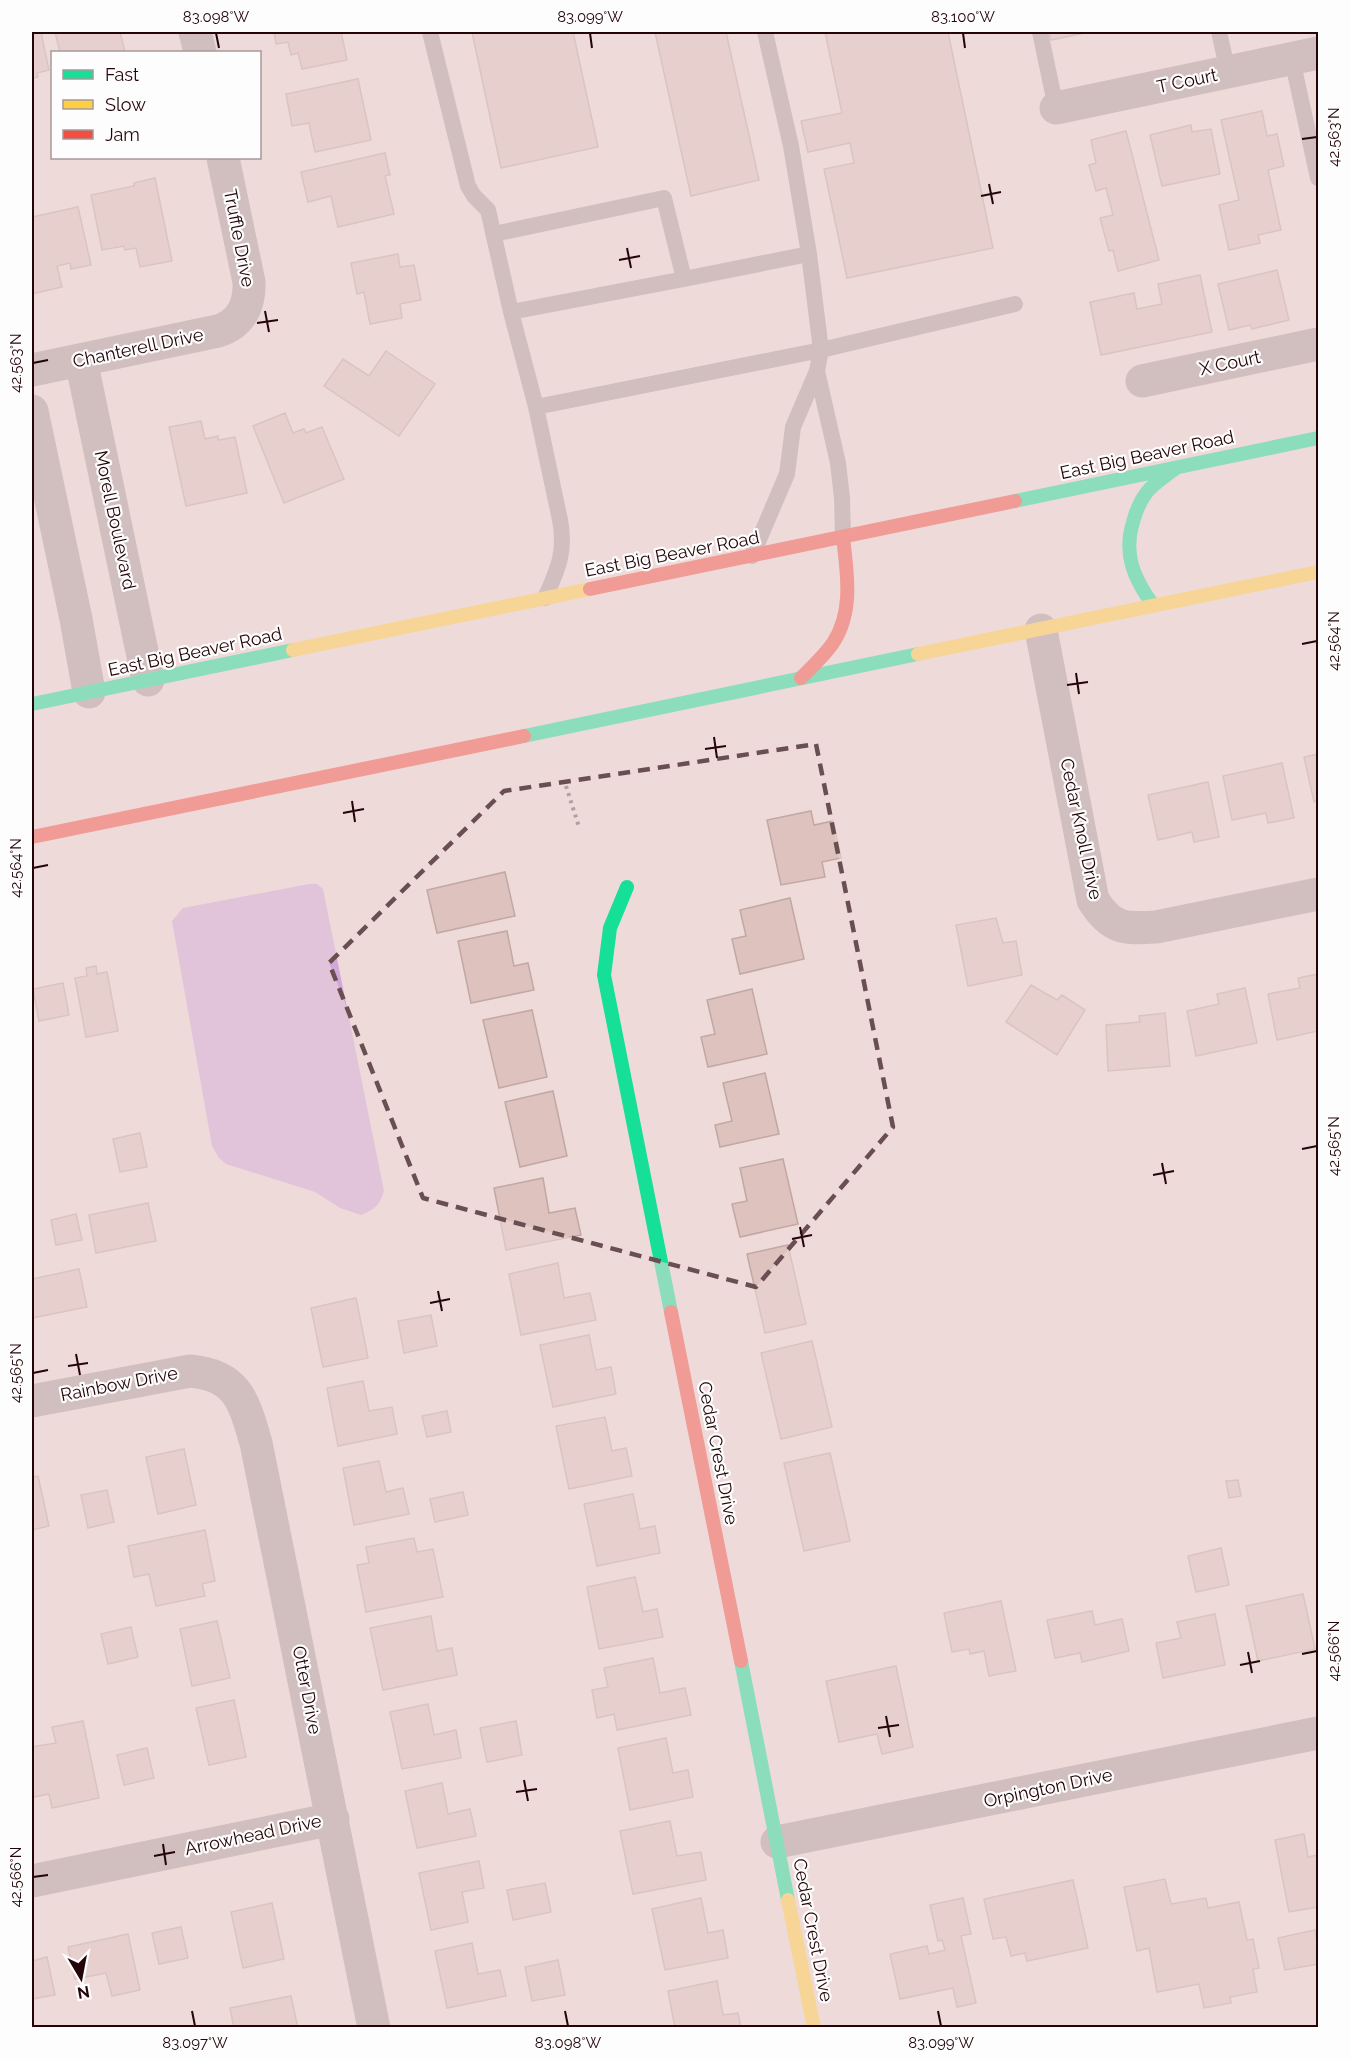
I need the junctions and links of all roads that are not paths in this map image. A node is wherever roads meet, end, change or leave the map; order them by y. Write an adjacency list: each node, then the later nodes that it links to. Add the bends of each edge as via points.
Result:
1 (195, 32): 6 (street)
2 (430, 32): 12 (lane, via 468,186 488,210)
3 (765, 32): 13 (lane, via 791,146)
4 (1040, 32): 9 (lane)
5 (1219, 32): 8 (lane)
6 (200, 51)
7 (1305, 56): 8 (street, T Court); 11 (lane)
8 (1228, 72): 9 (street, T Court)
9 (1056, 108)
10 (223, 159): 17 (street, Truffle Drive, via 249,282 250,298)
11 (1318, 178)
12 (494, 234): 14 (lane, via 664,198); 16 (lane)
13 (809, 254): 14 (lane); 19 (lane)
14 (684, 279): 16 (lane)
15 (1015, 304): 19 (lane)
16 (511, 312): 24 (lane)
17 (241, 316): 20 (street, Chanterell Drive, via 218,332)
18 (1318, 344): 23 (street, X Court)
19 (821, 350): 22 (lane); 24 (lane)
20 (81, 360): 21 (street, Chanterell Drive); 35 (street, Morell Boulevard)
21 (32, 370)
22 (817, 370): 28 (lane, via 838,463); 29 (lane, via 793,427 787,474)
23 (1142, 381)
24 (536, 407): 31 (lane, via 563,538 558,568)
25 (32, 411): 36 (street)
26 (1318, 438): 27 (main road, East Big Beaver Road)
27 (1178, 467): 28 (main road, East Big Beaver Road); 32 (main road, via 1150,489 1138,505 1127,546 1138,586)
28 (843, 537): 29 (main road, East Big Beaver Road); 34 (main road, via 848,603 843,624 833,643)
29 (752, 557): 31 (main road, East Big Beaver Road)
30 (1318, 572): 32 (main road)
31 (545, 598): 35 (main road, East Big Beaver Road)
32 (1153, 605): 33 (main road)
33 (1041, 630): 34 (main road); 40 (street, Cedar Knoll Drive, via 1093,900 1102,915 1117,926 1156,927)
34 (801, 678): 38 (main road)
35 (148, 680): 36 (main road, East Big Beaver Road)
36 (89, 692): 37 (main road, East Big Beaver Road)
37 (32, 704)
38 (32, 837)
39 (627, 887): 45 (main road, Cedar Crest Drive, via 610,928 604,975)
40 (1318, 894)
41 (207, 1372): 42 (street, Rainbow Drive, via 172,1373); 44 (street, Otter Drive, via 230,1384 242,1400 256,1443)
42 (32, 1401)
43 (1318, 1733): 45 (street, Orpington Drive)
44 (333, 1819): 46 (street, Arrowhead Drive); 47 (street, Otter Drive)
45 (777, 1842): 48 (main road, Cedar Crest Drive)
46 (32, 1881)
47 (374, 2028)
48 (814, 2028)

